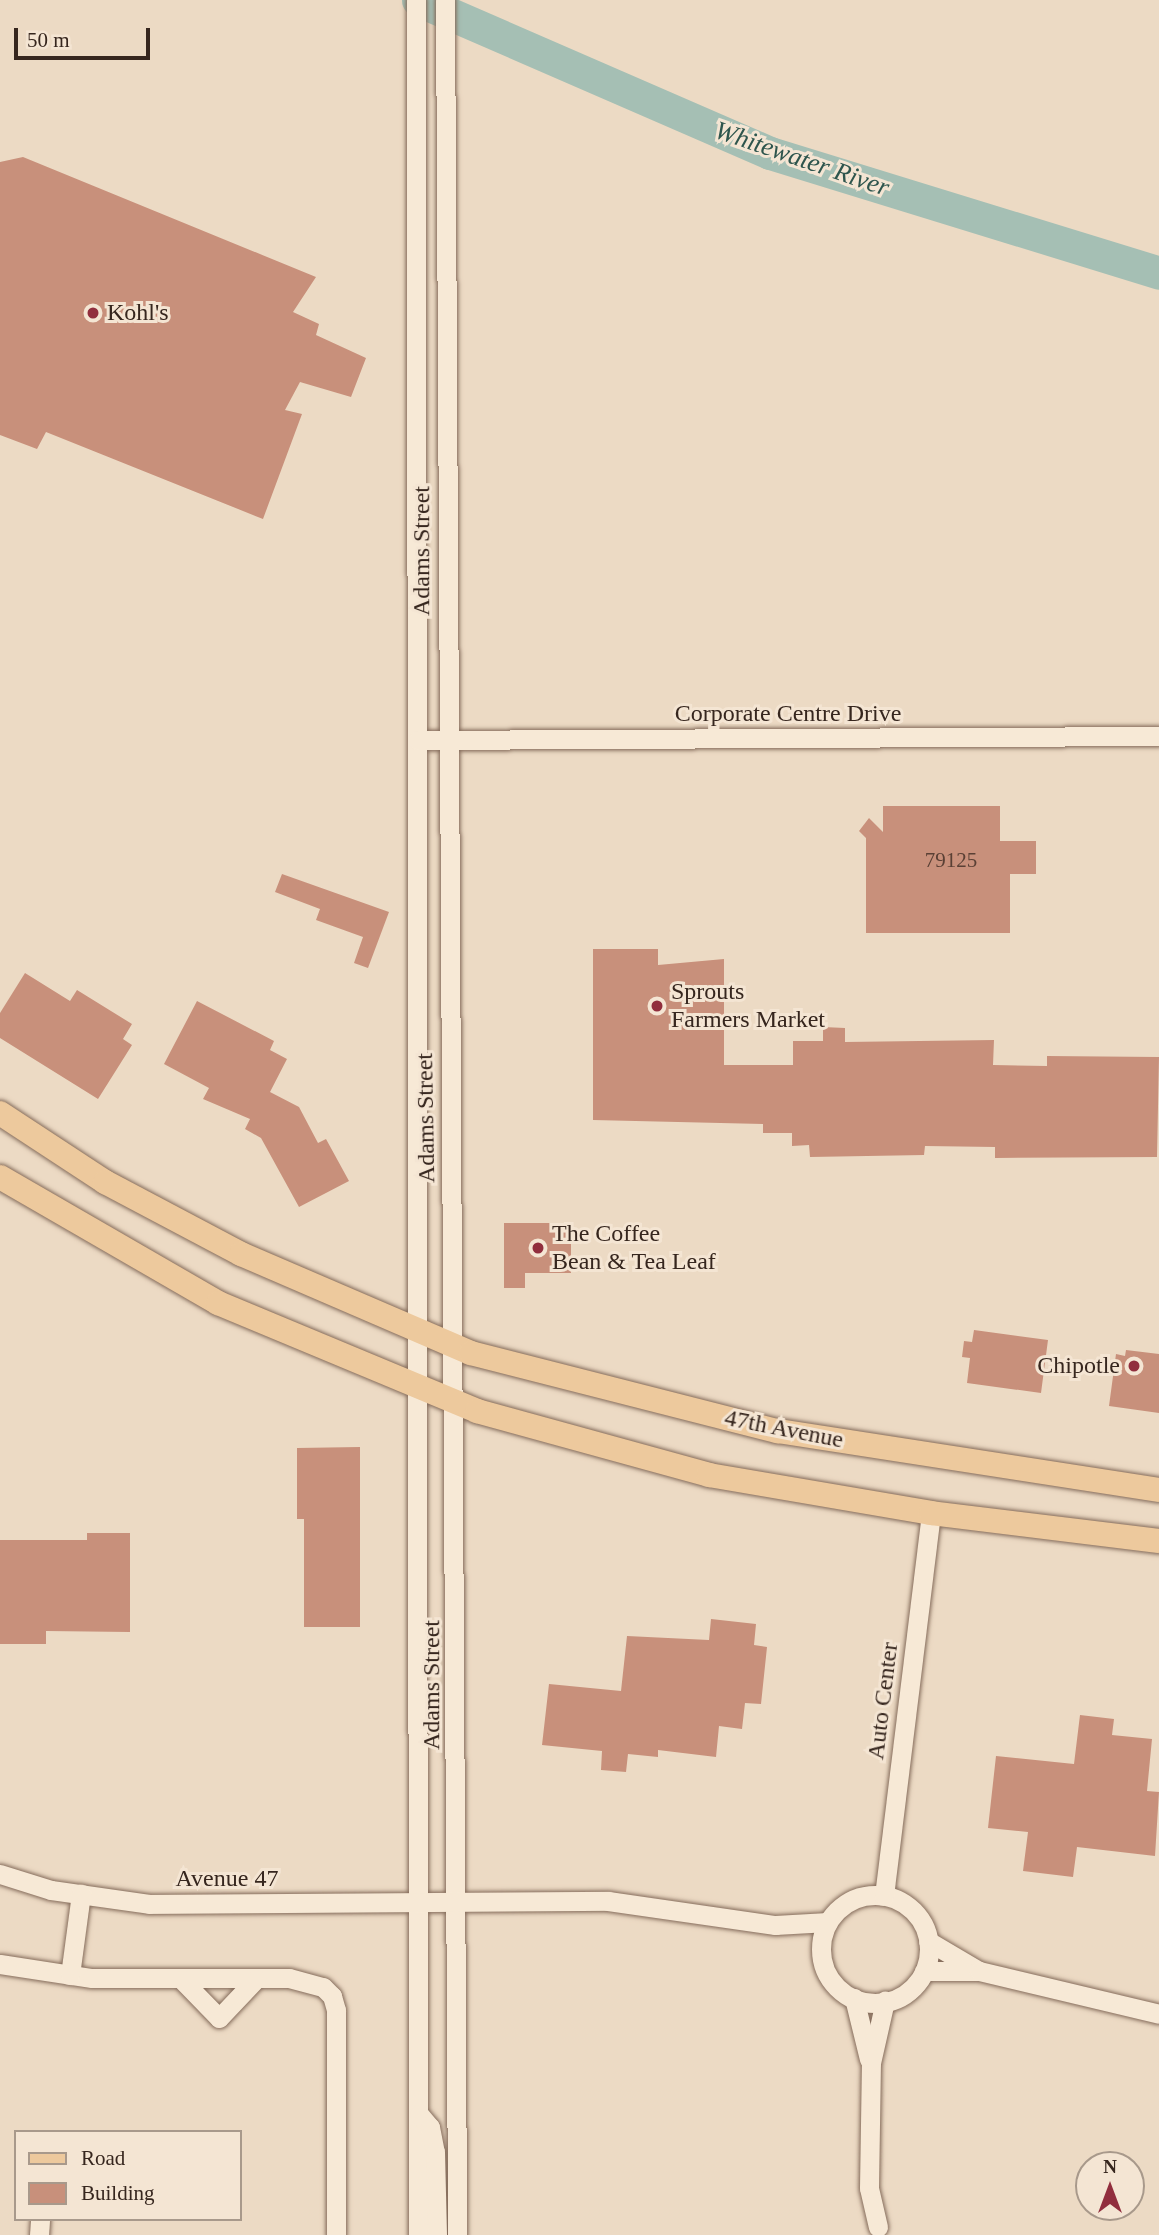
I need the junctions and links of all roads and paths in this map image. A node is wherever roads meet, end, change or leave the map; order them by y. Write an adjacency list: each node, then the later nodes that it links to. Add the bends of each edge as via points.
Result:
1 (416, 0): 4 (street, Adams Street)
2 (445, 0): 5 (street, Adams Street)
3 (1159, 736): 5 (street, Corporate Centre Drive)
4 (418, 740): 5 (street, Corporate Centre Drive); 8 (street, Adams Street)
5 (447, 740): 9 (street, Adams Street)
6 (0, 1113): 8 (main road, 47th Avenue, via 105,1182 229,1248)
7 (0, 1177): 10 (main road, via 218,1303)
8 (417, 1332): 9 (main road, 47th Avenue); 10 (street, Adams Street)
9 (455, 1347): 11 (street, Adams Street); 12 (main road, 47th Avenue, via 556,1378 778,1431)
10 (417, 1388): 11 (main road); 18 (street, Adams Street)
11 (455, 1403): 13 (main road, via 709,1475); 19 (street, Adams Street)
12 (1159, 1490)
13 (931, 1513): 14 (main road); 17 (street, Auto Center)
14 (1159, 1541)
15 (0, 1874): 16 (street, Avenue 47)
16 (81, 1895): 18 (street, Avenue 47, via 149,1904); 27 (street)
17 (884, 1896): 20 (street, via 852,1900); 22 (street, via 914,1911)
18 (418, 1903): 19 (street, Avenue 47); 34 (street, Adams Street)
19 (457, 1903): 21 (street, Avenue 47, via 608,1901); 39 (street, Adams Street)
20 (828, 1922): 21 (street); 23 (street)
21 (775, 1925): 23 (street)
22 (928, 1941): 25 (street); 26 (street)
23 (821, 1944): 30 (street, via 828,1976)
24 (0, 1964): 27 (street)
25 (924, 1971): 26 (street); 31 (street, via 908,1991)
26 (979, 1971): 32 (street)
27 (70, 1975): 29 (street)
28 (256, 1979): 29 (street); 29 (street, via 219,2018); 36 (street, via 307,1980 332,1996 336,2010)
29 (182, 1980)
30 (854, 1998): 31 (street); 33 (street)
31 (885, 2001): 33 (street)
32 (1159, 2014)
33 (870, 2063): 35 (street, via 869,2188)
34 (418, 2113): 37 (street, Adams Street); 38 (street, via 429,2127 435,2152)
35 (878, 2227)
36 (336, 2235)
37 (418, 2235)
38 (438, 2235)
39 (457, 2235)

